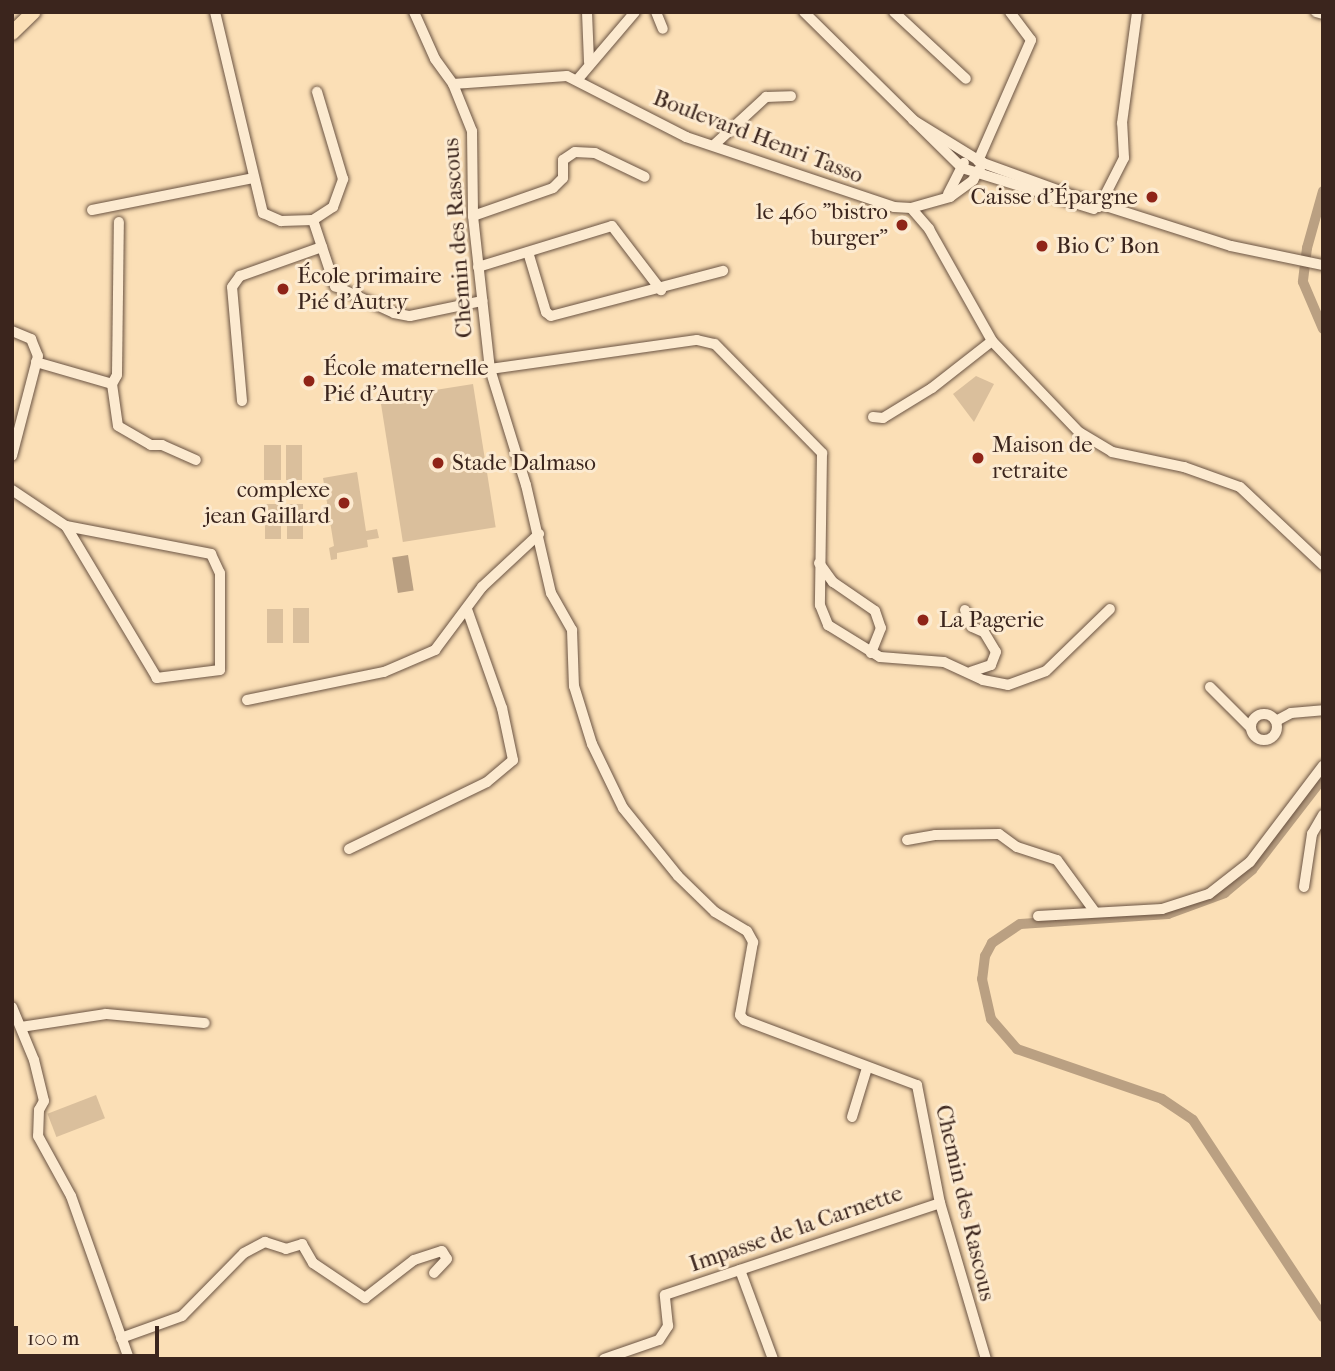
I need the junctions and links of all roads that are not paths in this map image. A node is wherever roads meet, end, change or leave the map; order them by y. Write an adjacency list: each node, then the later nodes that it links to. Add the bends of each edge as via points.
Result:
1 (34, 12): 13 (main road)
2 (215, 12): 27 (street)
3 (414, 12): 18 (street, via 435,59)
4 (587, 12): 15 (street)
5 (635, 12): 15 (street)
6 (656, 12): 14 (street)
7 (804, 12): 21 (street)
8 (894, 12): 17 (street)
9 (1010, 12): 23 (street, via 1031,40)
10 (1137, 12): 29 (street, via 1122,123 1124,158)
11 (1316, 12): 12 (street)
12 (1323, 14)
13 (18, 23)
14 (663, 29)
15 (589, 62): 16 (street)
16 (579, 79): 18 (street, Boulevard Henri Tasso, via 551,75); 22 (street, Boulevard Henri Tasso, via 652,122)
17 (966, 79)
18 (453, 83): 32 (street, Chemin des Rascous, via 472,131)
19 (317, 92): 33 (street, via 343,179 333,207)
20 (791, 96): 22 (street, via 766,97)
21 (913, 120): 23 (street); 24 (street)
22 (714, 145): 30 (street, Boulevard Henri Tasso, via 836,190)
23 (976, 160): 24 (street, Boulevard Henri Tasso); 25 (street, Boulevard Henri Tasso); 29 (street)
24 (962, 168): 25 (street); 28 (street, Boulevard Henri Tasso, via 951,192)
25 (977, 174): 28 (street, Boulevard Henri Tasso, via 956,194); 29 (street)
26 (645, 177): 32 (street, via 594,153 575,152 563,160 563,178 553,188)
27 (253, 178): 31 (street); 33 (street, via 258,206 269,218)
28 (930, 204): 30 (street, Boulevard Henri Tasso)
29 (1099, 207): 37 (street)
30 (911, 208): 43 (street, via 929,229)
31 (92, 210)
32 (473, 216): 38 (street, Chemin des Rascous)
33 (313, 220): 35 (street)
34 (119, 222): 46 (street, via 117,375)
35 (322, 247): 41 (street, via 335,286 394,313 411,316); 47 (street, via 240,276 232,287)
36 (528, 252): 38 (street); 40 (street, via 612,226); 40 (street, via 551,316)
37 (1323, 265)
38 (478, 267): 41 (street, Chemin des Rascous)
39 (723, 271): 40 (street)
40 (661, 290)
41 (482, 301): 45 (street, Chemin des Rascous)
42 (12, 331): 44 (street, via 35,343)
43 (992, 341): 48 (street, via 932,388 883,418); 55 (street, via 1054,409 1095,443 1112,452 1184,467 1240,487)
44 (36, 362): 46 (street); 49 (street)
45 (489, 369): 53 (street, Chemin des Rascous); 54 (street, via 697,340 715,344 822,453)
46 (112, 384): 50 (street, via 118,426 151,445)
47 (242, 401)
48 (873, 417)
49 (12, 456)
50 (196, 460)
51 (12, 491): 52 (street)
52 (66, 526): 52 (street, via 157,678 222,666 220,573 211,554)
53 (539, 534): 56 (street, via 482,587); 76 (street, Chemin des Rascous, via 551,593 572,630 574,686 582,715 611,788 678,877 715,912 747,931 753,942 740,1015)
54 (819, 562): 59 (street, via 817,589 828,625); 59 (street, via 833,582 879,619 880,636)
55 (1323, 565)
56 (467, 609): 62 (street, via 443,645 384,672); 69 (street, via 502,708 513,761 487,782)
57 (1110, 609): 60 (street, via 1046,671 1008,685 983,680)
58 (965, 610): 60 (street, via 972,627 984,632 996,652 990,665)
59 (871, 653): 60 (street, via 890,660 944,662)
60 (971, 672)
61 (1210, 687): 65 (street)
62 (247, 700)
63 (1323, 710): 64 (street, via 1291,713)
64 (1276, 721): 65 (street, via 1262,713 1252,720); 65 (street, via 1277,730 1268,739 1259,739)
65 (1251, 728)
66 (1323, 766): 71 (street, via 1250,862 1227,883 1175,907)
67 (1323, 815): 70 (street, via 1312,834)
68 (907, 840): 71 (street, via 999,834 1017,847 1057,860)
69 (349, 849)
70 (1304, 887)
71 (1095, 912): 72 (street)
72 (1038, 916)
73 (12, 1007): 75 (street)
74 (205, 1023): 75 (street, via 106,1014)
75 (21, 1027): 81 (street, via 44,1101 38,1136 71,1196)
76 (867, 1068): 77 (street); 78 (street, Chemin des Rascous, via 917,1086)
77 (852, 1117)
78 (940, 1203): 79 (street, Impasse de la Carnette); 85 (street, Chemin des Rascous)
79 (740, 1270): 83 (street, Impasse de la Carnette, via 665,1295 668,1326 659,1340); 84 (street)
80 (435, 1273): 81 (street, via 447,1259 442,1251 414,1259 365,1298 313,1263 302,1244 289,1249 265,1242 244,1254 182,1316)
81 (121, 1338): 82 (street)
82 (129, 1359)
83 (604, 1359)
84 (773, 1359)
85 (986, 1359)

